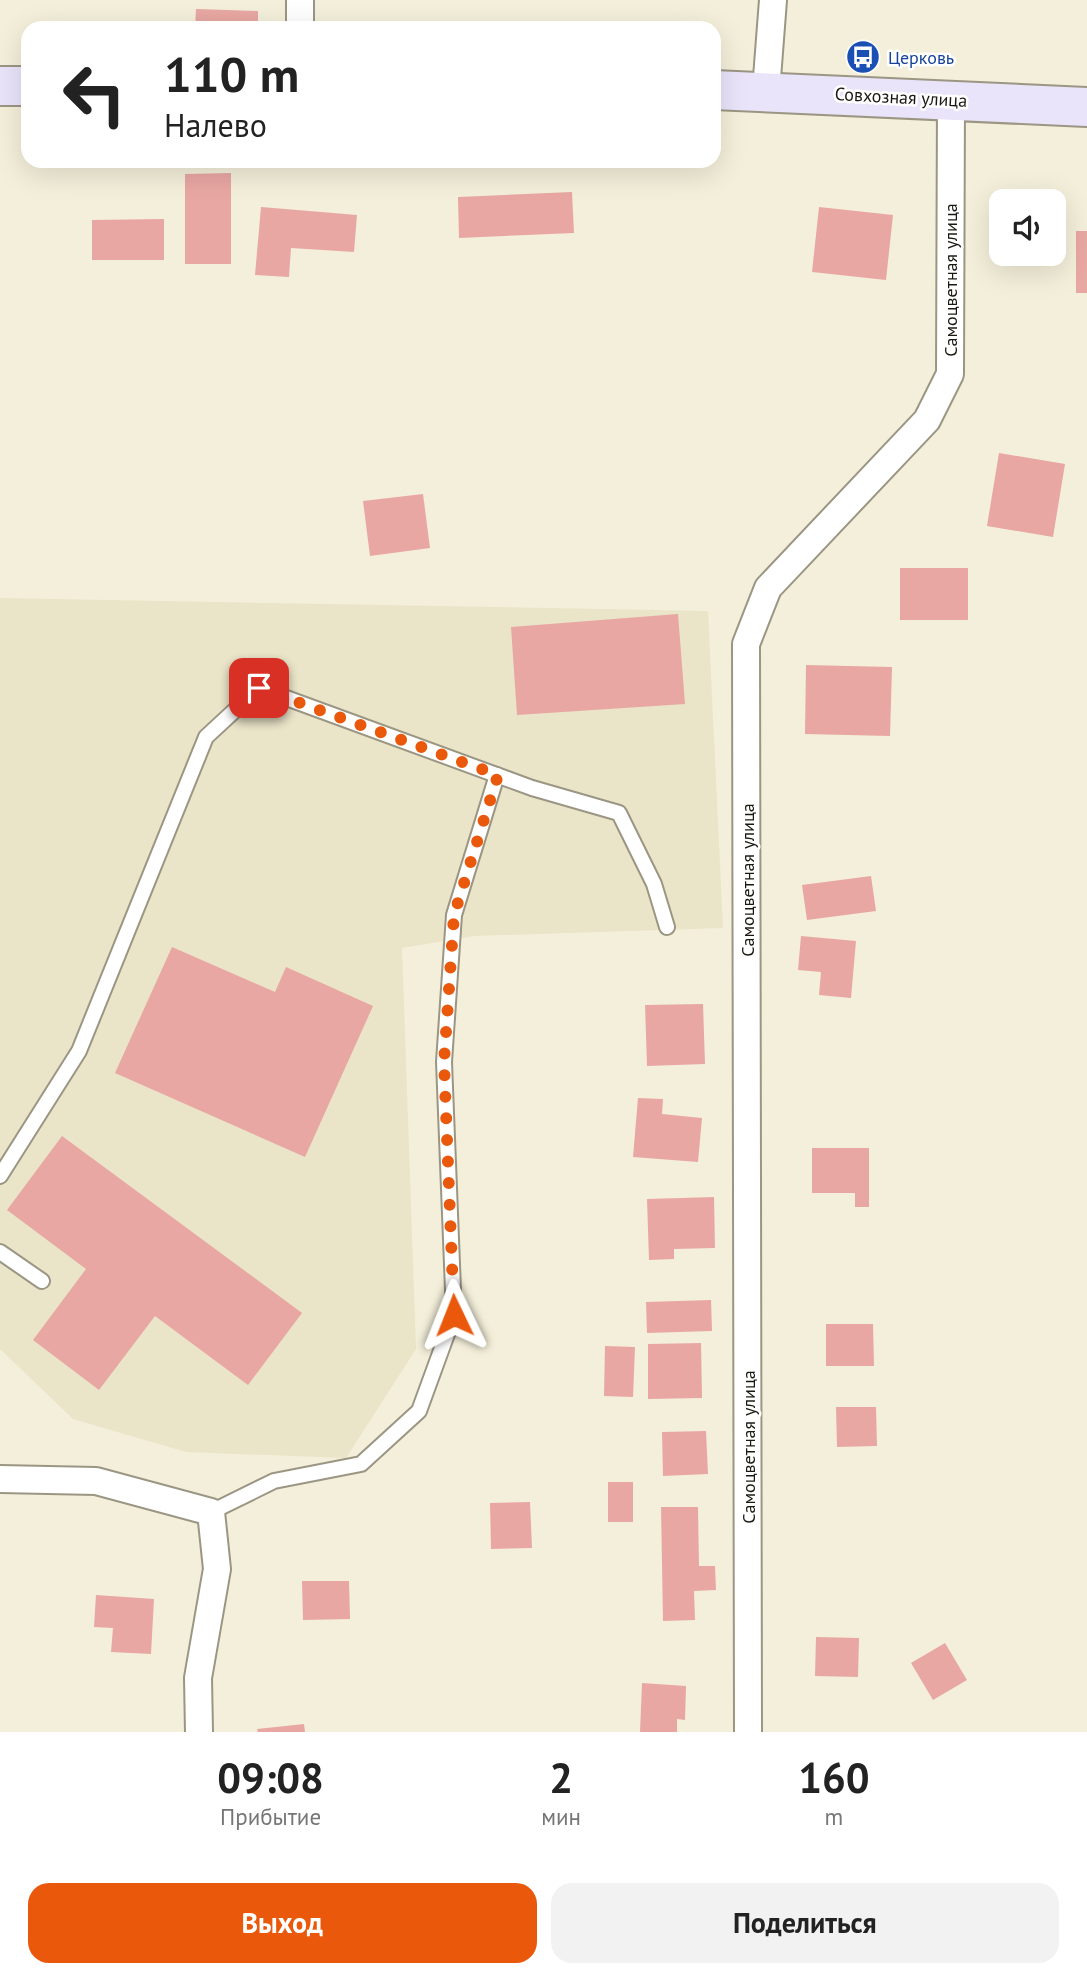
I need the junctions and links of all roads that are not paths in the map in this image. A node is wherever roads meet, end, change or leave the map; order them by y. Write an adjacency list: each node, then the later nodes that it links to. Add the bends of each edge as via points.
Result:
1 (300, 0): 3 (street)
2 (774, 0): 7 (street)
3 (300, 21)
4 (0, 86): 5 (street)
5 (21, 86)
6 (721, 90): 7 (street, Совхозная улица)
7 (766, 91): 8 (street, Совхозная улица)
8 (951, 100): 9 (street, Совхозная улица); 18 (street, Самоцветная улица, via 950,374 928,420 768,588 746,644)
9 (1087, 107)
10 (498, 775): 11 (lane, via 619,813 654,884); 12 (lane, via 259,688 206,737 79,1051); 16 (lane, via 454,915 444,1062 454,1315 419,1410 361,1464 274,1481)
11 (667, 927)
12 (0, 1176)
13 (0, 1252): 14 (lane)
14 (42, 1281)
15 (0, 1479): 16 (street, via 96,1481)
16 (211, 1512): 17 (street, via 217,1569 198,1678)
17 (199, 1732)
18 (748, 1732)

